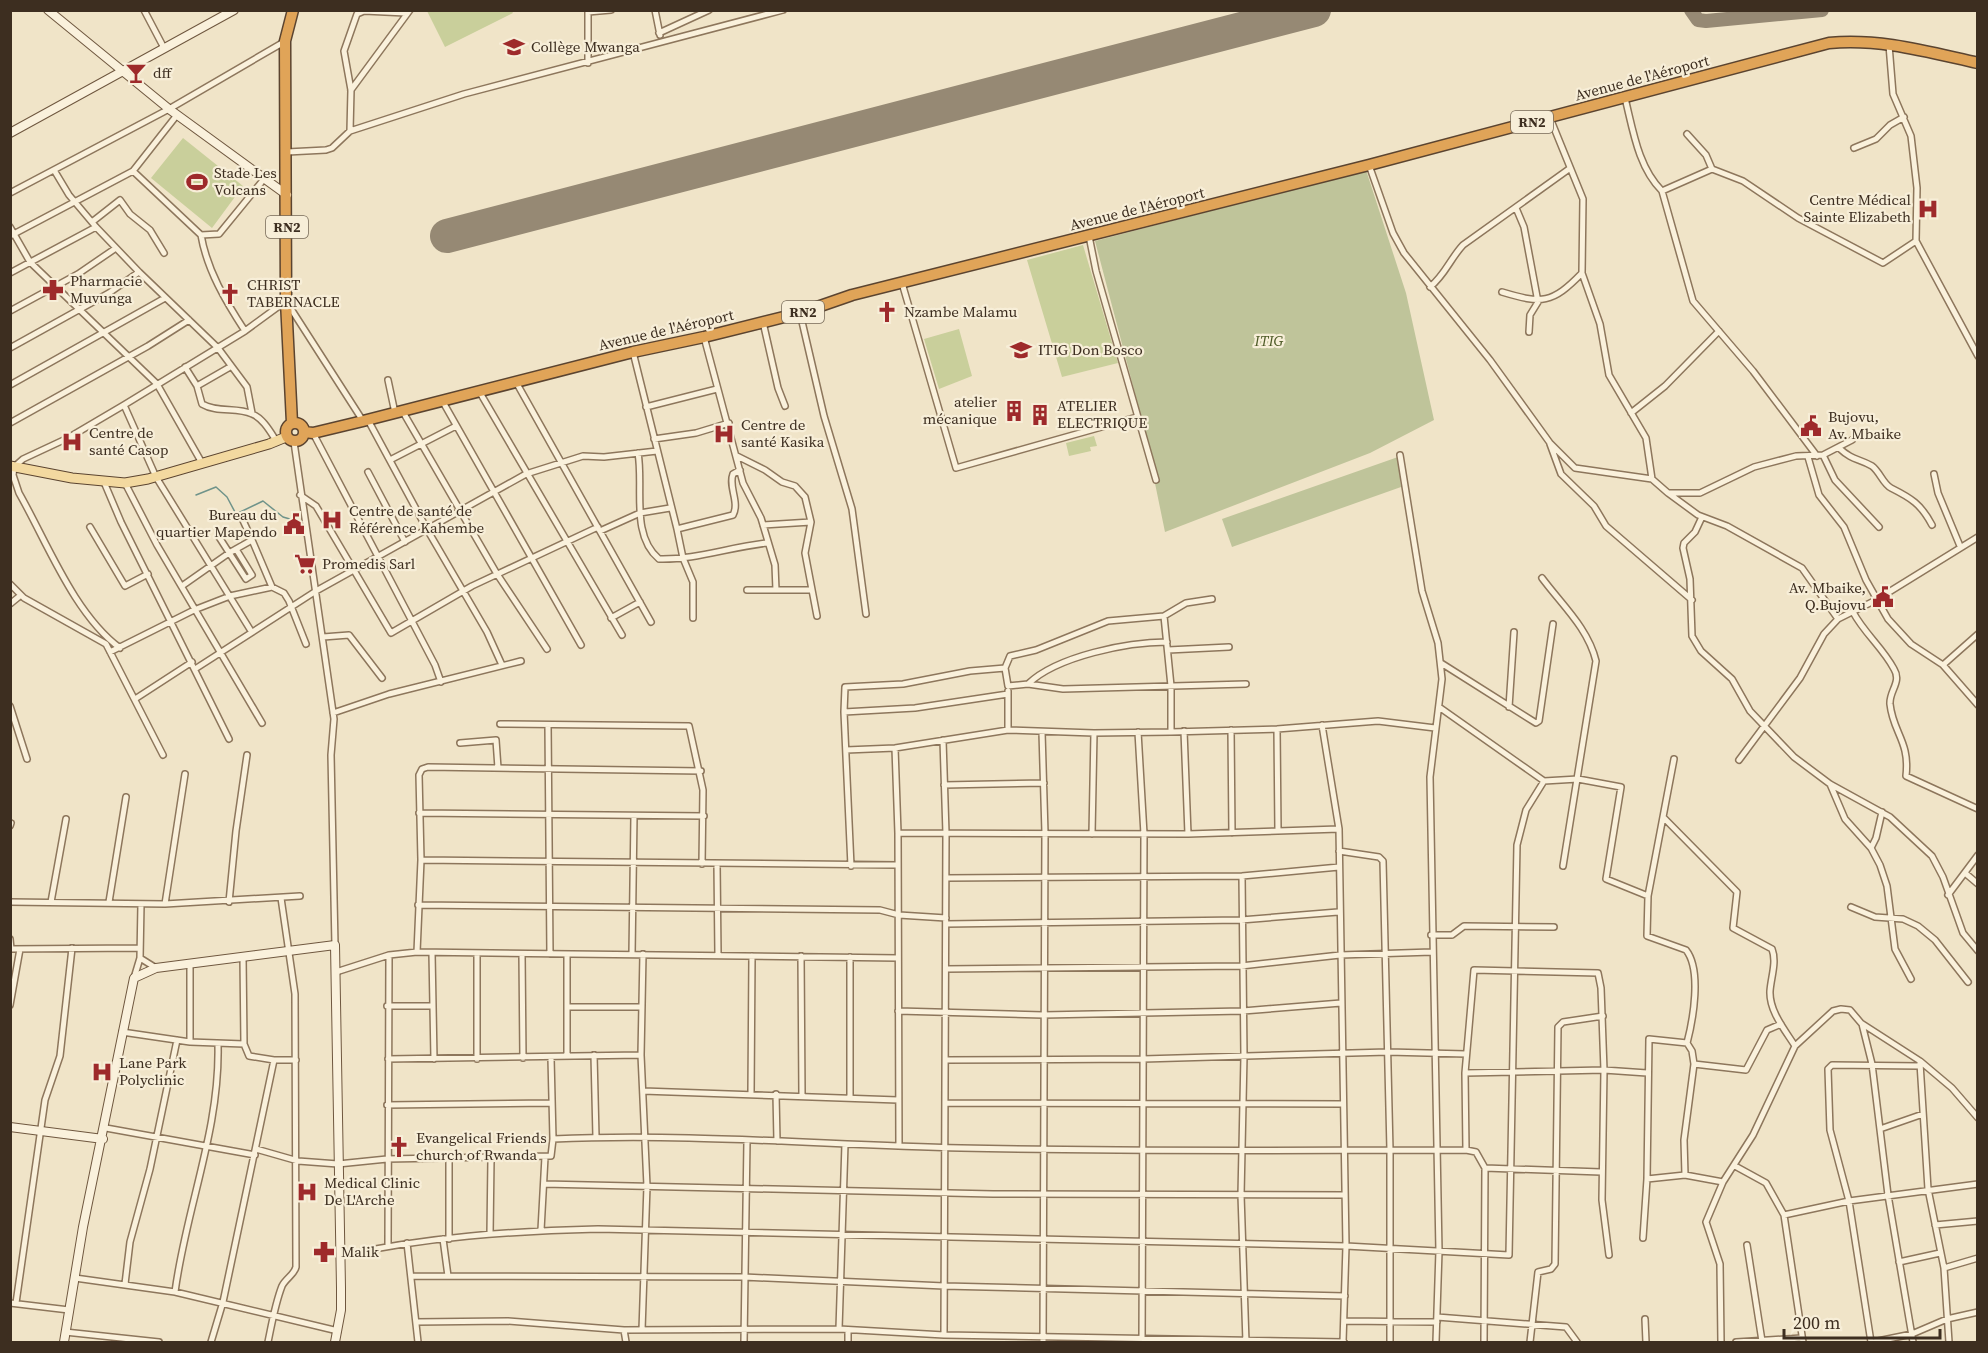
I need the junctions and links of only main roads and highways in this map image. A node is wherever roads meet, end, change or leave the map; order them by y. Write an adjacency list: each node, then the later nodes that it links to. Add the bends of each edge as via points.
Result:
1 (293, 10): 3 (highway, RN2, via 285,41 286,301)
2 (1977, 63): 4 (highway, Avenue de l'Aéroport / RN2, via 1889,44 1829,43 1369,165 852,295 800,313)
3 (291, 423): 4 (highway); 5 (highway, RN2, via 286,427)
4 (309, 432): 5 (highway, via 302,438)
5 (286, 440): 6 (main road, via 125,483)
6 (12, 467)

